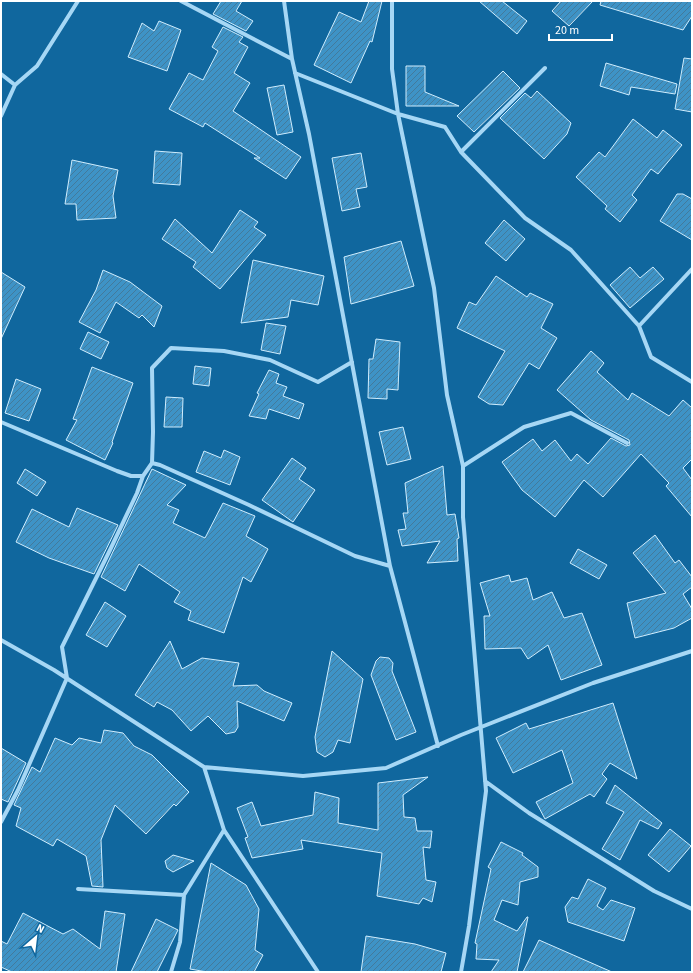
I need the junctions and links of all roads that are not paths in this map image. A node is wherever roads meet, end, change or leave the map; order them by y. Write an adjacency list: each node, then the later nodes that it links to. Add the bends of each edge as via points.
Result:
1 (78, 1): 9 (street, via 37,66)
2 (181, 1): 5 (street)
3 (284, 1): 5 (street)
4 (392, 1): 10 (street, via 392,69)
5 (292, 59): 7 (street)
6 (545, 68): 12 (street)
7 (295, 73): 10 (street); 15 (street)
8 (1, 74): 9 (street)
9 (15, 85): 11 (street)
10 (398, 114): 12 (street, via 445,127); 20 (street, via 434,288 446,395)
11 (1, 116)
12 (461, 152): 14 (street, via 525,218 570,250)
13 (692, 270): 14 (street)
14 (639, 326): 16 (street, via 651,357)
15 (352, 362): 19 (street, via 318,382 270,360 224,350 171,348 152,368); 22 (street)
16 (692, 382)
17 (1, 422): 21 (street, via 117,471 131,476)
18 (627, 443): 20 (street, via 571,413 524,427)
19 (152, 463): 21 (street); 22 (street, via 242,502 355,556)
20 (463, 466): 26 (street, via 463,517)
21 (143, 476): 25 (street, via 62,647)
22 (390, 566): 27 (street)
23 (1, 640): 25 (street)
24 (692, 651): 26 (street, via 593,683)
25 (67, 678): 28 (street); 30 (street, via 18,790)
26 (481, 729): 27 (street); 29 (street)
27 (438, 746): 28 (street, via 386,768 303,776)
28 (204, 767): 31 (street)
29 (485, 781): 34 (street, via 529,813 654,891); 37 (street, via 486,791)
30 (1, 822)
31 (224, 830): 33 (street); 36 (street)
32 (78, 889): 33 (street)
33 (184, 895): 35 (street, via 180,942)
34 (692, 909)
35 (172, 972)
36 (318, 972)
37 (461, 972)

